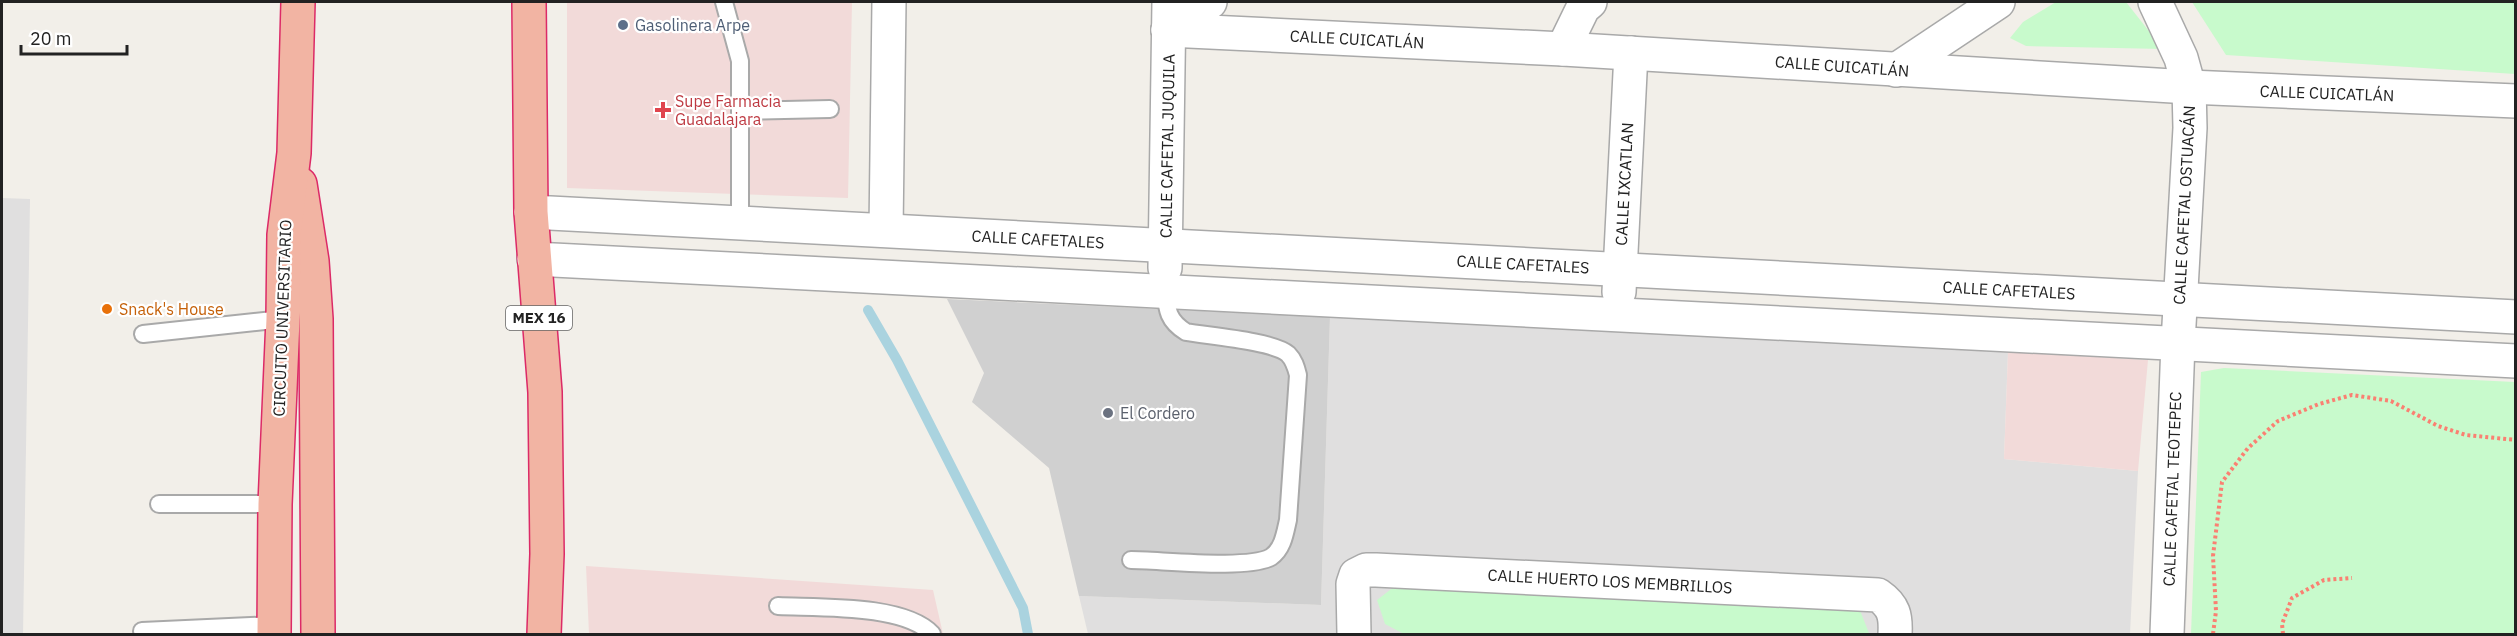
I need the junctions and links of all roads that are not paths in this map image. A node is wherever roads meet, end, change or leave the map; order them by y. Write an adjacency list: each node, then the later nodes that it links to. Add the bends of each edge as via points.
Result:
1 (298, 2): 17 (highway, CIRCUITO UNIVERSITARIO)
2 (529, 2): 18 (highway, MEX 16)
3 (724, 2): 16 (lane, via 740,61)
4 (889, 2): 20 (street)
5 (1210, 2): 9 (street)
6 (1590, 2): 10 (street, via 1583,8)
7 (1998, 2): 12 (street)
8 (2155, 2): 13 (street, CALLE CAFETAL OSTUACÁN, via 2181,58)
9 (1169, 16): 10 (street, CALLE CUICATLÁN); 21 (street, CALLE CAFETAL JUQUILA)
10 (1563, 49): 11 (street, CALLE CUICATLÁN)
11 (1631, 53): 12 (street, CALLE CUICATLÁN); 23 (street, CALLE IXCATLAN)
12 (1896, 70): 13 (street, CALLE CUICATLÁN)
13 (2189, 87): 14 (street, CALLE CUICATLÁN); 25 (street, CALLE CAFETAL OSTUACÁN)
14 (2516, 101)
15 (830, 108): 16 (lane)
16 (741, 111): 19 (lane)
17 (294, 153): 28 (highway, CIRCUITO UNIVERSITARIO, via 284,236); 38 (highway, via 307,219 316,318)
18 (531, 212): 19 (street, CALLE CAFETALES); 22 (highway, MEX 16)
19 (740, 223): 20 (street, CALLE CAFETALES)
20 (886, 230): 21 (street, CALLE CAFETALES)
21 (1166, 246): 23 (street, CALLE CAFETALES); 24 (street, CALLE CAFETAL JUQUILA)
22 (534, 259): 24 (street); 39 (highway, MEX 16, via 545,392)
23 (1619, 270): 25 (street, CALLE CAFETALES); 26 (street, CALLE IXCATLAN)
24 (1165, 291): 26 (street); 34 (lane, via 1168,316 1177,327 1186,332 1270,346 1289,355 1295,364 1298,375 1288,520 1278,550 1262,560)
25 (2180, 299): 27 (street, CALLE CAFETALES); 30 (street, CALLE CAFETAL OSTUACÁN)
26 (1618, 314): 30 (street)
27 (2516, 317)
28 (283, 319): 29 (lane); 33 (highway, CIRCUITO UNIVERSITARIO)
29 (143, 334)
30 (2178, 343): 31 (street); 43 (street, CALLE CAFETAL TEOTEPEC)
31 (2516, 361)
32 (159, 504): 33 (lane)
33 (275, 504): 36 (highway, CIRCUITO UNIVERSITARIO)
34 (1131, 560)
35 (778, 606): 40 (lane, via 889,613 920,623)
36 (274, 630): 37 (lane)
37 (142, 631)
38 (318, 634)
39 (544, 634)
40 (932, 634)
41 (1354, 634): 42 (street, CALLE HUERTO LOS MEMBRILLOS, via 1356,575 1376,570 1878,595 1894,611)
42 (1894, 634)
43 (2167, 634)

